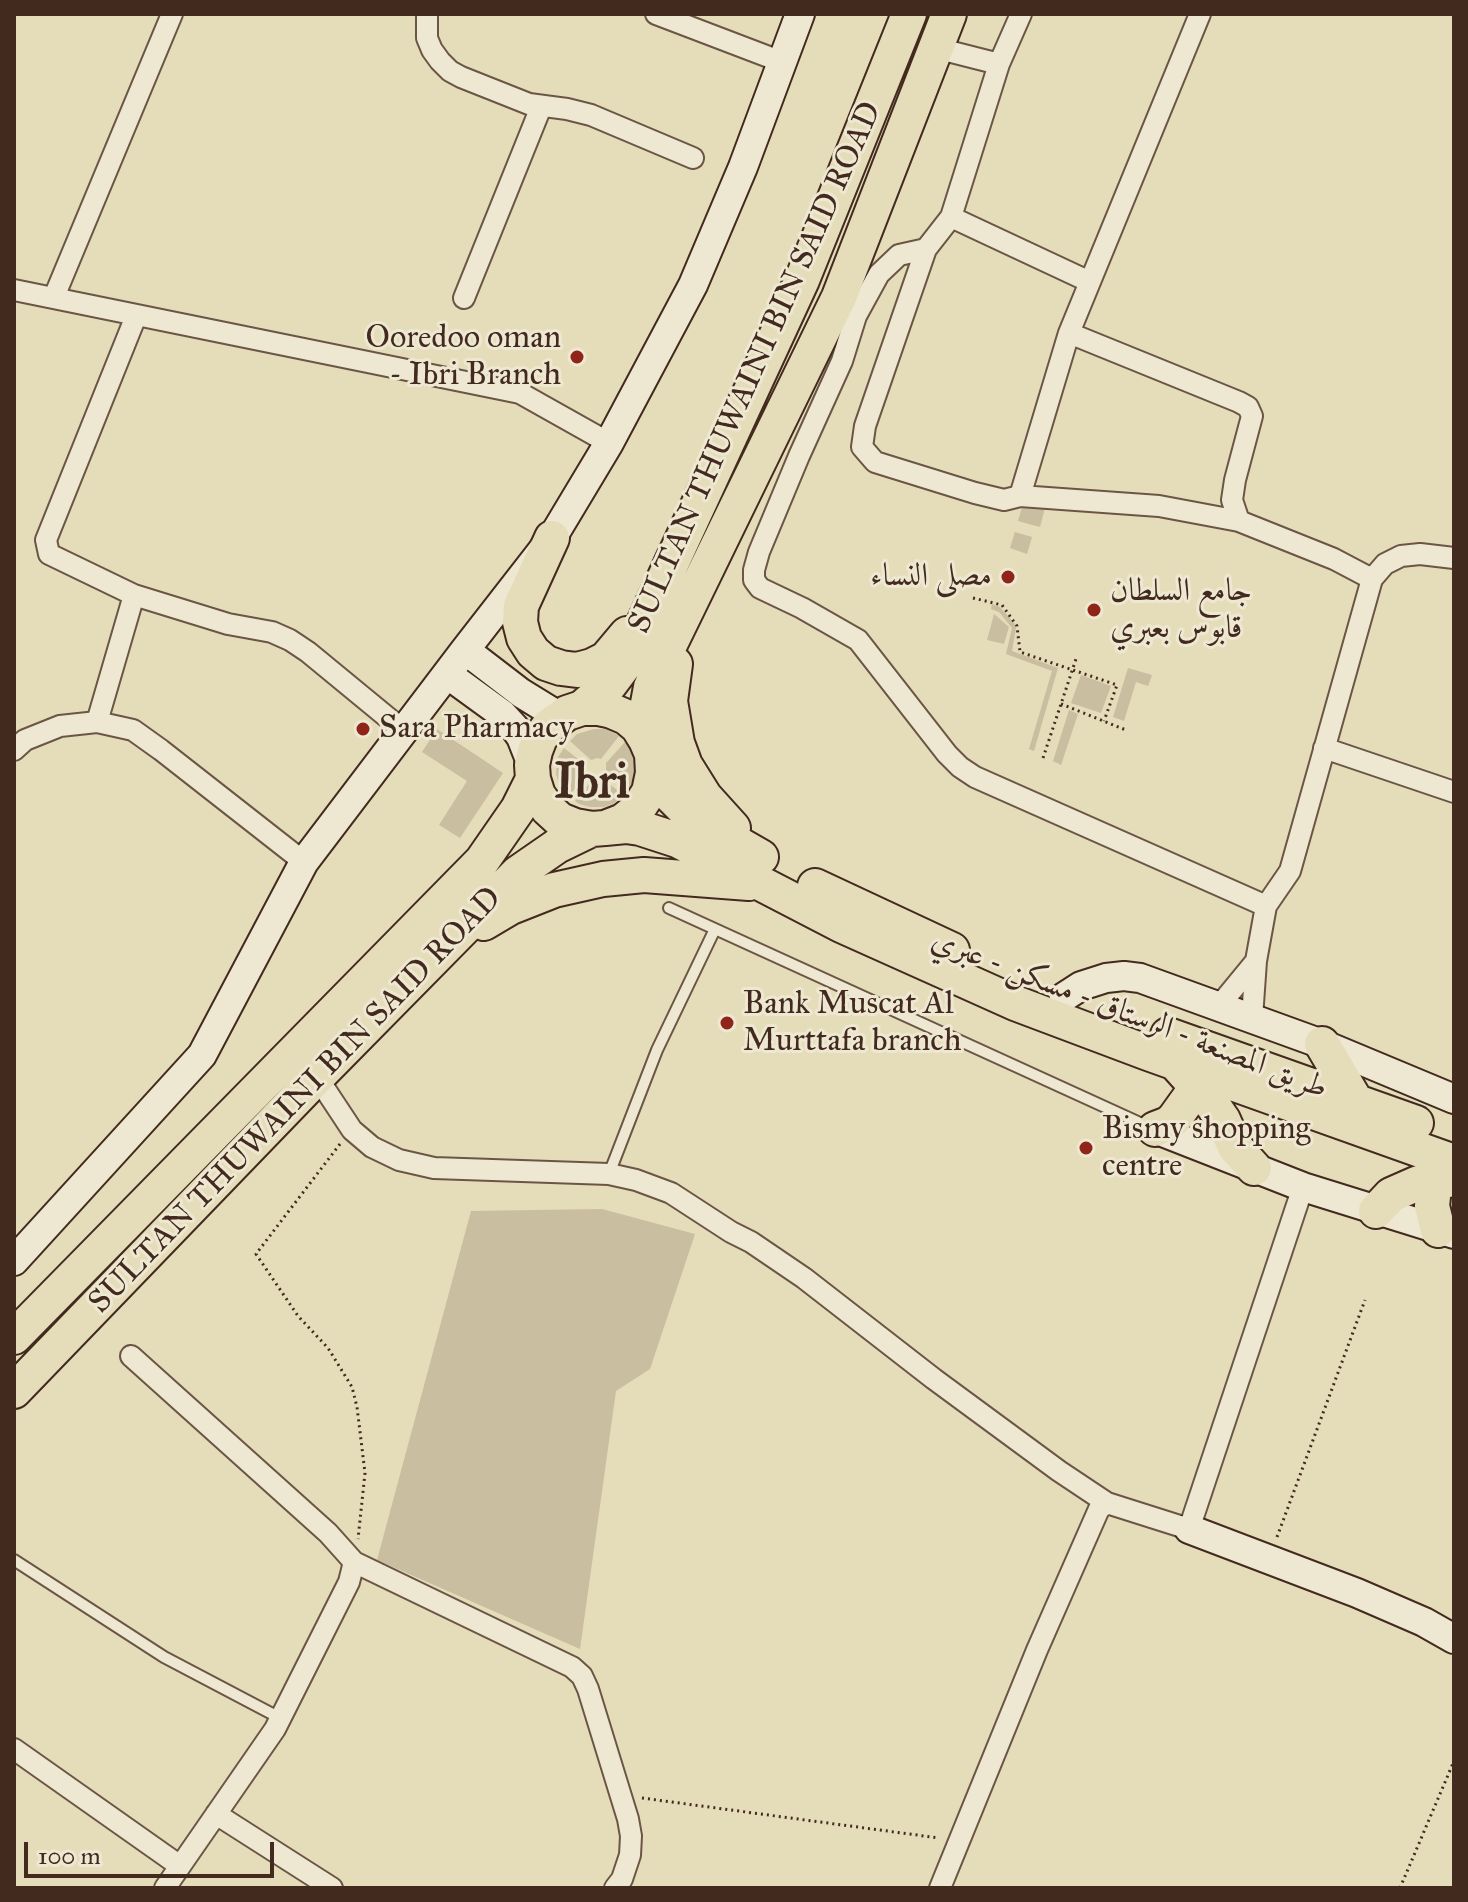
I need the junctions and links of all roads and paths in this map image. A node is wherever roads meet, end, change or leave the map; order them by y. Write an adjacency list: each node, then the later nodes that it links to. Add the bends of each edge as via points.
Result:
1 (172, 14): 18 (street)
2 (427, 14): 12 (street, via 427,38 450,71)
3 (656, 14): 10 (street)
4 (800, 14): 10 (street)
5 (909, 14): 31 (highway, SULTAN THUWAINI BIN SAID ROAD, via 802,280)
6 (949, 14): 9 (highway, SULTAN THUWAINI BIN SAID ROAD)
7 (1021, 14): 11 (street)
8 (1200, 14): 16 (street)
9 (936, 48): 11 (street); 27 (highway, SULTAN THUWAINI BIN SAID ROAD, via 839,297)
10 (782, 62): 22 (street, via 693,285)
11 (999, 64): 14 (street)
12 (541, 107): 13 (street, via 591,115); 19 (street)
13 (693, 158)
14 (951, 217): 15 (street); 16 (street)
15 (926, 249): 23 (street, via 862,447 875,462 904,472 1004,500); 51 (street, via 899,255 879,274 856,316 842,361 759,552 754,580 858,640 947,754 975,777)
16 (1090, 282): 21 (street)
17 (14, 290): 18 (street)
18 (54, 297): 20 (street)
19 (464, 298)
20 (136, 316): 22 (street, via 520,393); 29 (street, via 46,540 49,554)
21 (1069, 333): 23 (street); 24 (street, via 1248,407 1252,416 1232,500)
22 (609, 443): 25 (street)
23 (1020, 496): 24 (street, via 1159,506)
24 (1239, 521): 28 (street)
25 (552, 538): 31 (highway, via 521,606 520,622 524,638 546,663 577,670 606,659); 32 (street)
26 (1454, 558): 28 (street, via 1401,556)
27 (707, 571): 45 (highway, SULTAN THUWAINI BIN SAID ROAD, via 651,687 646,714); 50 (highway, via 675,660 670,701 674,732 685,765 705,797)
28 (1372, 579): 42 (street)
29 (134, 595): 39 (street); 41 (street, via 290,640)
30 (973, 598): 34 (path, via 1002,605 1017,626 1020,652)
31 (655, 599): 37 (highway, SULTAN THUWAINI BIN SAID ROAD, via 625,664 610,684)
32 (465, 650): 35 (street); 37 (street, via 521,693)
33 (1077, 656): 34 (path)
34 (1072, 670): 36 (path); 38 (path, via 1117,685)
35 (447, 674): 41 (street); 46 (street, via 514,727)
36 (1061, 704): 38 (path); 44 (path)
37 (571, 713): 45 (highway, via 598,708 626,717 646,740); 46 (highway, via 540,738)
38 (1104, 721): 40 (path)
39 (97, 722): 43 (street, via 60,726); 49 (street, via 133,730)
40 (1126, 730)
41 (404, 731): 49 (street)
42 (1324, 748): 47 (street); 51 (street, via 1290,871)
43 (14, 750)
44 (1043, 758)
45 (652, 764): 48 (highway, via 649,792 638,809 623,821); 50 (highway, طريق المصنعة - الرستاق - مسكن - عبري, via 670,795 693,818)
46 (533, 772): 48 (highway, via 538,795 560,820); 76 (highway, SULTAN THUWAINI BIN SAID ROAD, via 518,809 482,861)
47 (1454, 792)
48 (598, 828): 50 (highway, طريق المصنعة - الرستاق - مسكن - عبري, via 640,828); 55 (highway, SULTAN THUWAINI BIN SAID ROAD, via 557,846 518,873)
49 (304, 862): 74 (street, via 202,1055)
50 (769, 874): 55 (highway, via 644,875 554,890 494,916); 56 (highway, طريق المصنعة - الرستاق - مسكن - عبري, via 838,897); 60 (highway, طريق المصنعة - الرستاق - مسكن - عبري, via 841,925)
51 (1266, 906): 54 (street)
52 (669, 908): 53 (lane)
53 (715, 929): 64 (lane); 69 (lane, via 657,1050)
54 (1256, 961): 57 (street); 58 (street)
55 (421, 973): 61 (highway, SULTAN THUWAINI BIN SAID ROAD)
56 (1064, 997): 57 (street, via 1081,986 1124,976); 63 (highway, طريق المصنعة - الرستاق - مسكن - عبري)
57 (1219, 1006): 58 (street)
58 (1252, 1018): 59 (street)
59 (1322, 1044): 62 (street); 63 (highway)
60 (1186, 1075): 64 (highway, via 1174,1119); 67 (highway, طريق المصنعة - الرستاق - مسكن - عبري); 68 (highway)
61 (317, 1077): 65 (street); 78 (highway, SULTAN THUWAINI BIN SAID ROAD)
62 (1454, 1099)
63 (1355, 1100): 66 (highway, طريق المصنعة - الرستاق - مسكن - عبري)
64 (1155, 1129): 68 (street)
65 (352, 1130): 69 (street, via 385,1154 434,1168); 83 (path, via 256,1254 352,1387 365,1473)
66 (1454, 1138)
67 (1454, 1162)
68 (1254, 1168): 71 (street)
69 (609, 1174): 79 (street, via 671,1193 767,1251)
70 (1454, 1178): 72 (highway, via 1416,1184 1391,1195); 73 (highway, via 1434,1187 1432,1206)
71 (1303, 1187): 72 (street); 80 (street)
72 (1376, 1211): 73 (street)
73 (1446, 1232)
74 (14, 1261)
75 (1365, 1300): 82 (path)
76 (14, 1337)
77 (131, 1356): 83 (street)
78 (14, 1391)
79 (1107, 1503): 80 (street); 90 (street, via 1090,1528)
80 (1189, 1529): 82 (street)
81 (14, 1560): 85 (lane, via 164,1657)
82 (1269, 1560): 84 (street, via 1393,1608)
83 (354, 1562): 85 (street, via 349,1582); 88 (street, via 572,1667 588,1689)
84 (1454, 1639)
85 (280, 1718): 89 (street)
86 (14, 1749): 91 (street)
87 (1454, 1761): 96 (path)
88 (620, 1795): 90 (path); 94 (street, via 631,1836 630,1855)
89 (216, 1814): 91 (street); 93 (street)
90 (959, 1840): 95 (street)
91 (180, 1866): 92 (street)
92 (165, 1888)
93 (332, 1888)
94 (615, 1888)
95 (940, 1888)
96 (1400, 1888)

